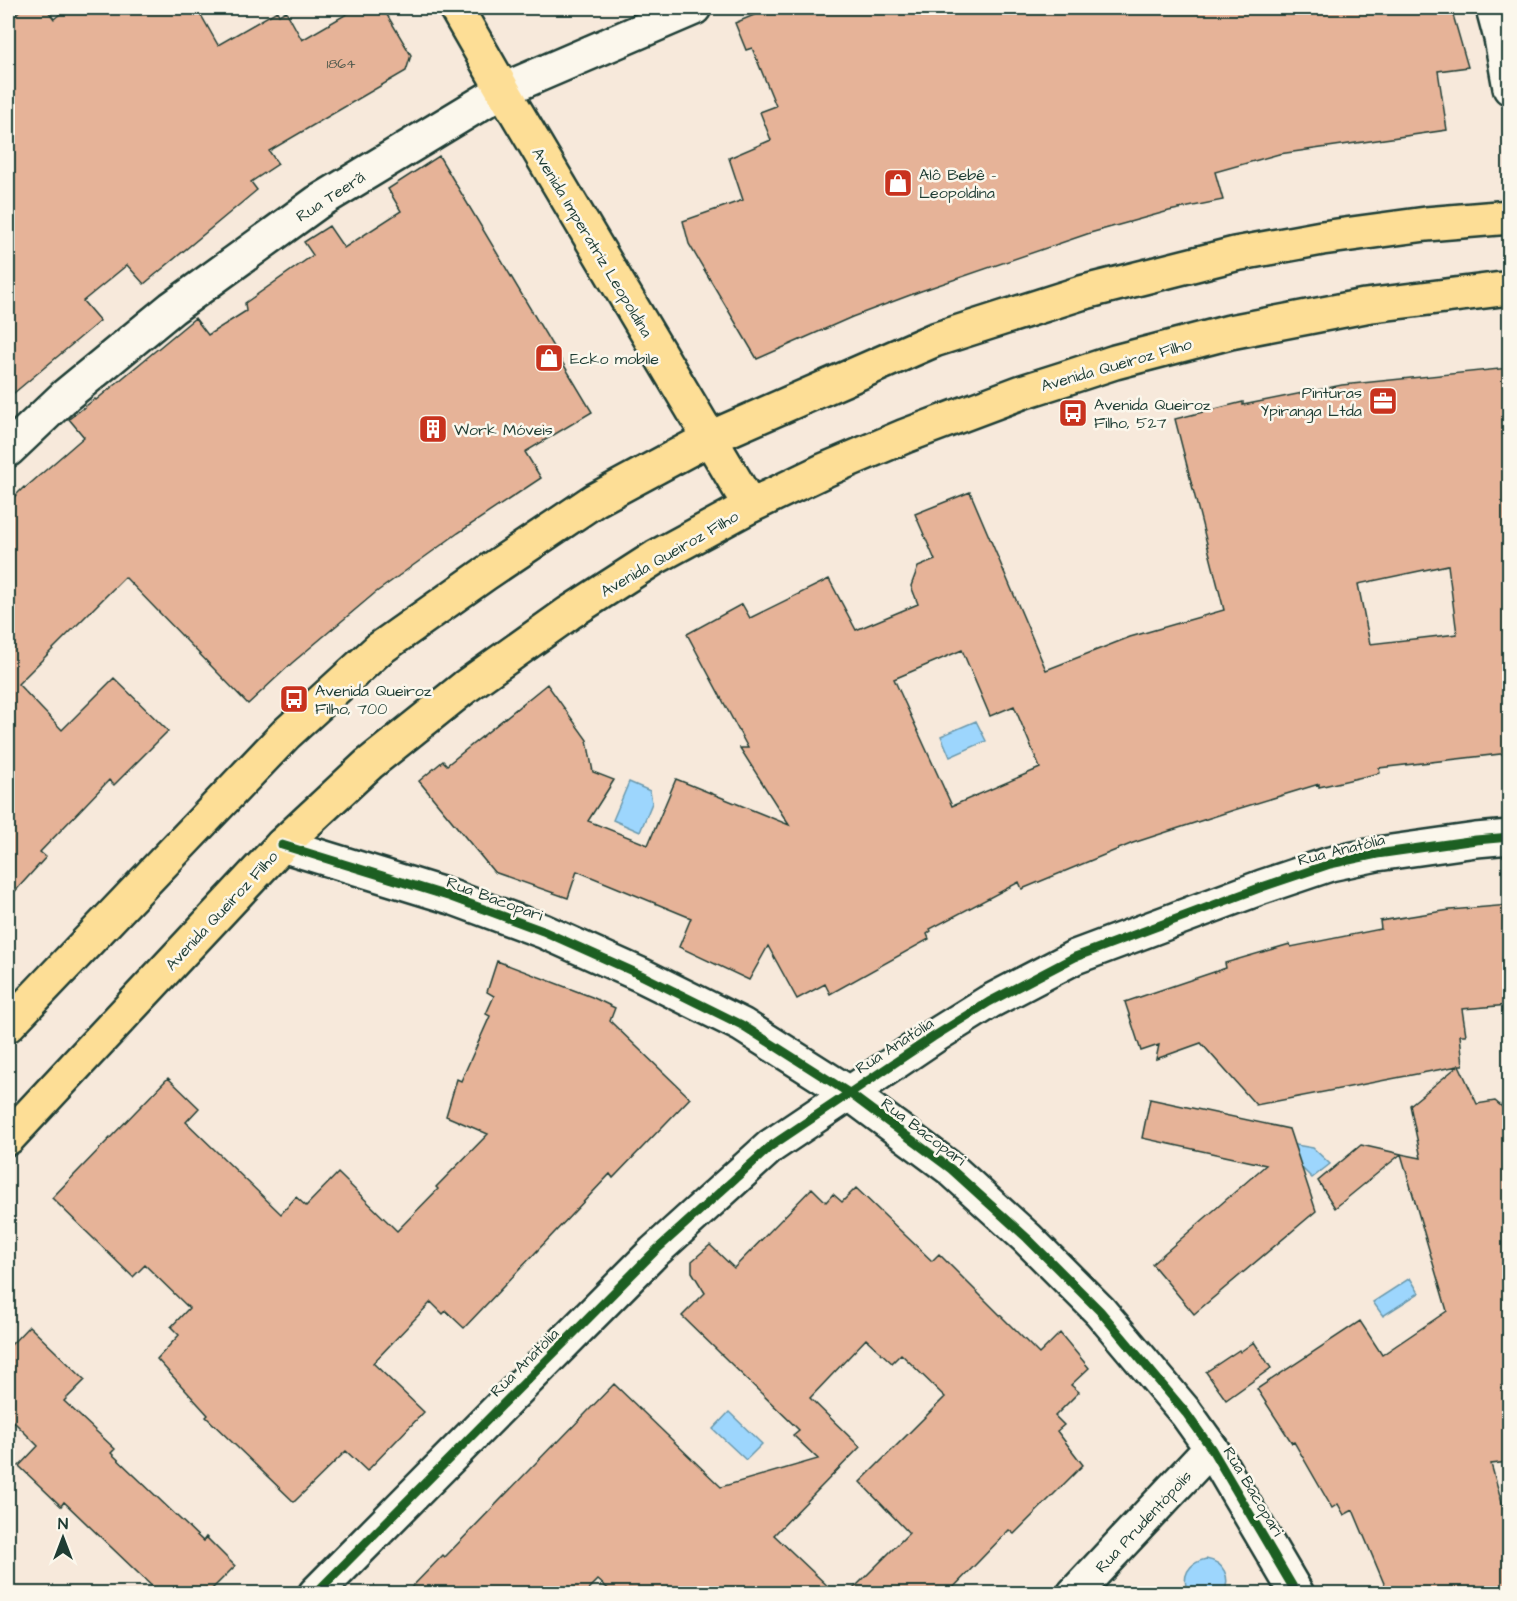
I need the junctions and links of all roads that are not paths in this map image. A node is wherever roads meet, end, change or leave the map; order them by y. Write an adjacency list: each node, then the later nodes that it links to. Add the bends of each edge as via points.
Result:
1 (456, 8): 5 (main road, Avenida Imperatriz Leopoldina)
2 (694, 8): 5 (street, Rua Teerã)
3 (1493, 8): 4 (street)
4 (1509, 88)
5 (503, 90): 8 (main road, Avenida Imperatriz Leopoldina); 9 (street, Rua Teerã, via 318,202 172,308 66,395)
6 (1509, 217): 8 (main road, via 1322,238 1235,254 1081,293 934,340)
7 (1509, 288): 10 (main road, Avenida Queiroz Filho, via 1365,306 1230,332 1115,363 1022,392 906,436)
8 (710, 438): 10 (main road, Avenida Imperatriz Leopoldina); 13 (main road, via 595,500 379,649 286,734)
9 (8, 450)
10 (750, 506): 12 (main road, Avenida Queiroz Filho, via 656,557 465,687 369,764)
11 (1509, 837): 14 (street, Rua Anatólia, via 1330,864 1075,957 989,1002)
12 (282, 845): 14 (street, Rua Bacopari, via 451,897 543,931 742,1025); 15 (main road, Avenida Queiroz Filho)
13 (8, 1025)
14 (849, 1093): 16 (street, Rua Bacopari, via 951,1169 1027,1238 1100,1311); 17 (street, Rua Anatólia, via 771,1146 654,1252)
15 (8, 1138)
16 (1211, 1448): 18 (street, Rua Prudentópolis); 19 (street, Rua Bacopari)
17 (315, 1593)
18 (1074, 1593)
19 (1297, 1593)

